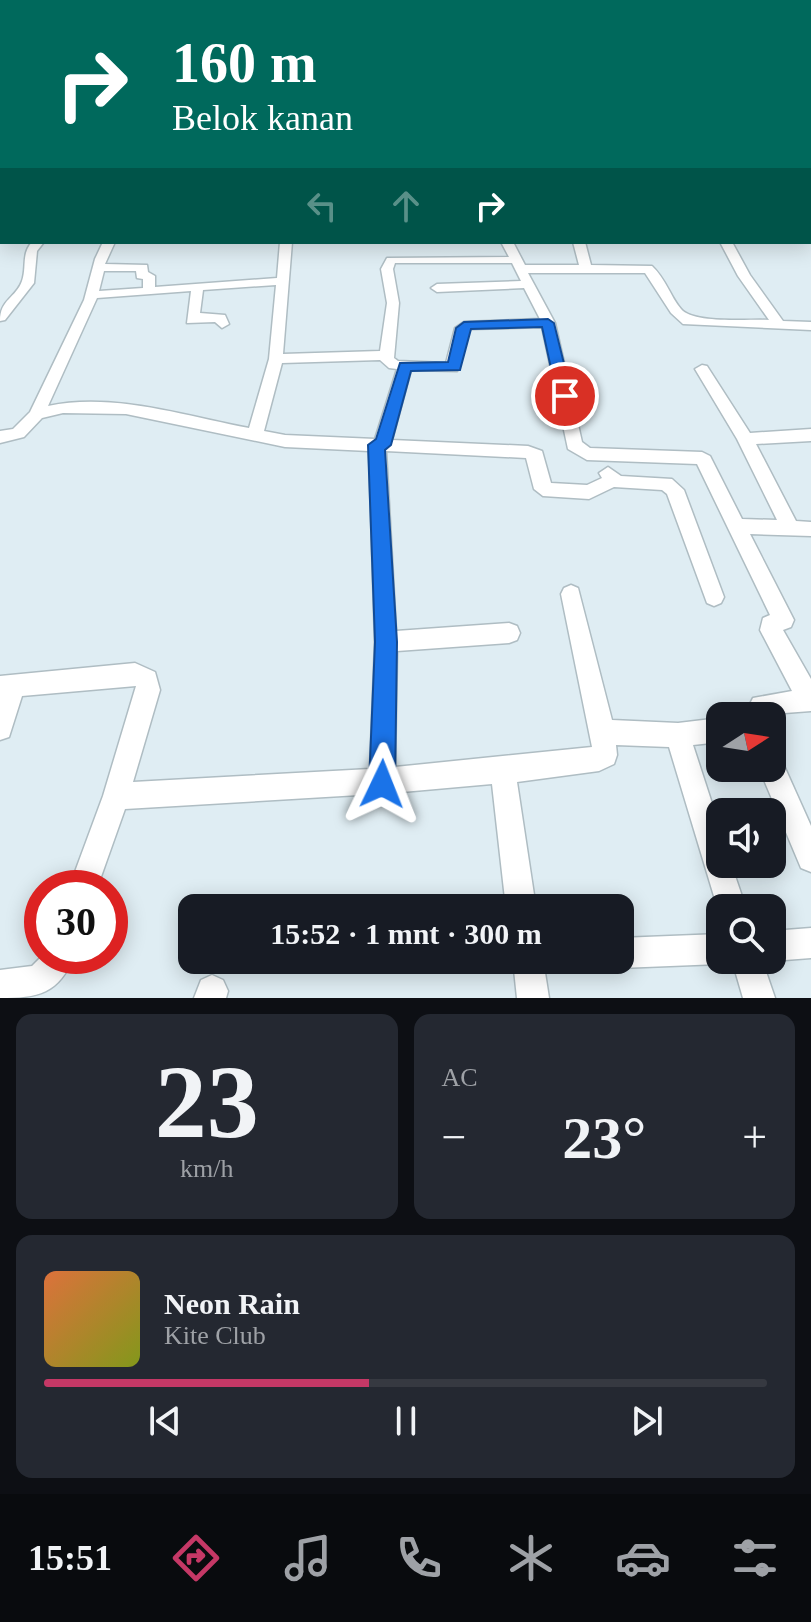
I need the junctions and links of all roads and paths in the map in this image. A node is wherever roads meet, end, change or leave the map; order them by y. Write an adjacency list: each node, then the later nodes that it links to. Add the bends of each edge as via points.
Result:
1 (36, 244): 16 (street, via 28,283)
2 (108, 244): 8 (street)
3 (286, 244): 10 (street)
4 (508, 244): 7 (street)
5 (580, 244): 9 (street)
6 (727, 244): 19 (street)
7 (517, 264): 9 (street); 11 (street); 21 (street, via 446,254 388,263 393,303)
8 (99, 268): 14 (street, via 143,267); 15 (street)
9 (586, 269): 19 (street, via 648,269 658,276 677,314 688,321)
10 (282, 281): 12 (street); 22 (street)
11 (528, 284): 13 (street); 17 (street)
12 (198, 286): 14 (street); 18 (street, via 193,318 220,318)
13 (437, 288)
14 (149, 290): 15 (street)
15 (92, 295): 25 (street)
16 (0, 317)
17 (548, 323): 23 (street, via 469,325 462,328 455,367); 31 (street, via 574,445 582,453)
18 (222, 324)
19 (779, 325): 20 (street)
20 (811, 326)
21 (387, 355): 22 (street); 23 (street, via 390,363)
22 (276, 359): 27 (street)
23 (405, 366): 30 (street)
24 (702, 369): 29 (street)
25 (37, 414): 27 (street, via 63,408 126,409); 28 (street, via 18,433)
26 (811, 435): 29 (street)
27 (255, 436): 30 (street)
28 (0, 437)
29 (745, 439): 34 (street)
30 (380, 445): 32 (street, via 533,453 543,489 589,492); 39 (street)
31 (604, 455): 32 (street); 33 (street, via 700,457)
32 (613, 480): 37 (street, via 666,484 675,490)
33 (738, 526): 34 (street); 41 (street, via 783,620 771,630)
34 (790, 528): 35 (street)
35 (811, 529)
36 (571, 594): 44 (street)
37 (714, 597)
38 (509, 633): 39 (street)
39 (386, 642): 49 (street)
40 (7, 686): 43 (street); 50 (street, via 135,674 147,680)
41 (810, 700): 42 (street)
42 (786, 703)
43 (0, 728)
44 (603, 732): 46 (street); 47 (street, via 605,755 599,759)
45 (706, 732): 46 (street)
46 (678, 735): 54 (street)
47 (503, 772): 49 (street); 53 (street)
48 (778, 782): 51 (street)
49 (382, 784): 50 (street)
50 (116, 796): 52 (street)
51 (811, 858)
52 (89, 870)
53 (519, 894)
54 (727, 894)
55 (811, 943): 56 (street)
56 (786, 945)
57 (706, 950): 58 (street)
58 (634, 952)
59 (46, 974): 62 (street, via 28,983)
60 (530, 974): 63 (street)
61 (751, 974): 64 (street)
62 (0, 986)
63 (533, 998)
64 (759, 998)

